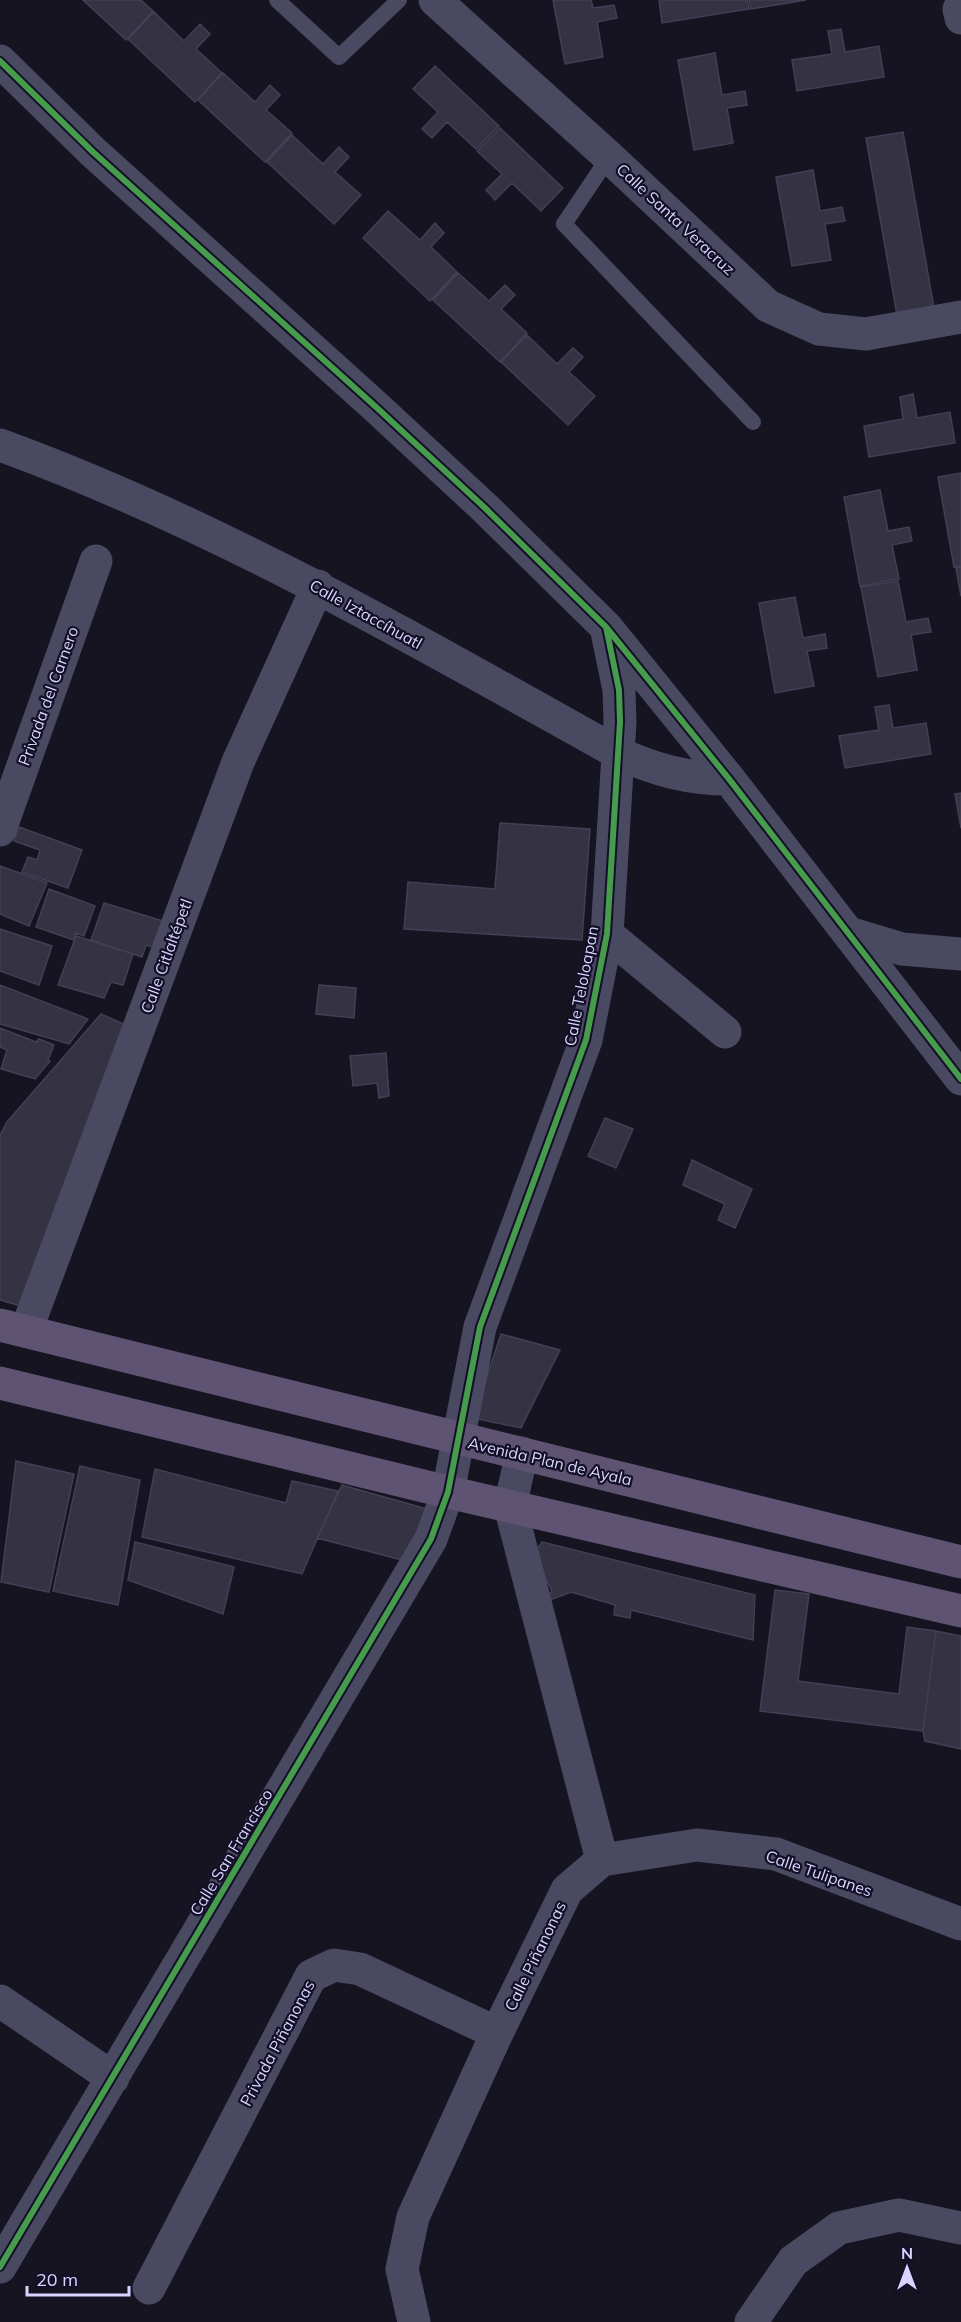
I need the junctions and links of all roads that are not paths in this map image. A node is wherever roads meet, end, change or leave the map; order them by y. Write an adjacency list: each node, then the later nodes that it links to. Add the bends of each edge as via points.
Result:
1 (277, 0): 2 (lane, via 339,57)
2 (399, 0)
3 (435, 0): 5 (street, Calle Santa Veracruz)
4 (0, 61): 11 (street, via 93,152 485,508)
5 (609, 157): 6 (street, Calle Santa Veracruz, via 768,306 819,329 866,334); 7 (lane, via 564,224)
6 (961, 317)
7 (753, 422)
8 (0, 445): 10 (street, Calle Iztaccíhuatl, via 76,472)
9 (96, 561): 14 (street, Privada del Carnero)
10 (318, 586): 12 (street, Calle Iztaccíhuatl); 20 (street, Calle Citlaltépetl, via 238,762)
11 (606, 627): 12 (street, Calle Teloloapan, via 619,690); 13 (street)
12 (618, 753): 13 (street, Calle Iztaccíhuatl, via 673,774); 16 (street, Calle Teloloapan)
13 (729, 779): 15 (street)
14 (0, 830)
15 (849, 933): 17 (street, via 902,949); 19 (street)
16 (607, 934): 18 (street); 22 (street, Calle Teloloapan, via 586,1040 480,1327)
17 (961, 954)
18 (725, 1032)
19 (961, 1078)
20 (13, 1328): 22 (main road, Avenida Plan de Ayala)
21 (0, 1383): 24 (main road)
22 (459, 1439): 23 (main road, Avenida Plan de Ayala); 24 (street, Calle San Francisco)
23 (522, 1453): 25 (street); 26 (main road, Avenida Plan de Ayala)
24 (448, 1492): 25 (main road); 32 (street, Calle San Francisco, via 431,1539)
25 (510, 1506): 27 (main road); 28 (street)
26 (961, 1562)
27 (961, 1611)
28 (602, 1860): 29 (street, Calle Tulipanes, via 697,1845 776,1854); 31 (street, Calle Piñanonas, via 567,1890)
29 (961, 1924)
30 (0, 2001): 32 (street)
31 (497, 2033): 35 (street, Privada Piñanonas, via 360,1969 334,1965 311,1976); 36 (street, Calle Piñanonas, via 413,2217 402,2269)
32 (113, 2078): 34 (street, Calle San Francisco)
33 (961, 2228): 37 (street, via 899,2215 839,2228 793,2261)
34 (0, 2267)
35 (149, 2288)
36 (414, 2322)
37 (751, 2322)

